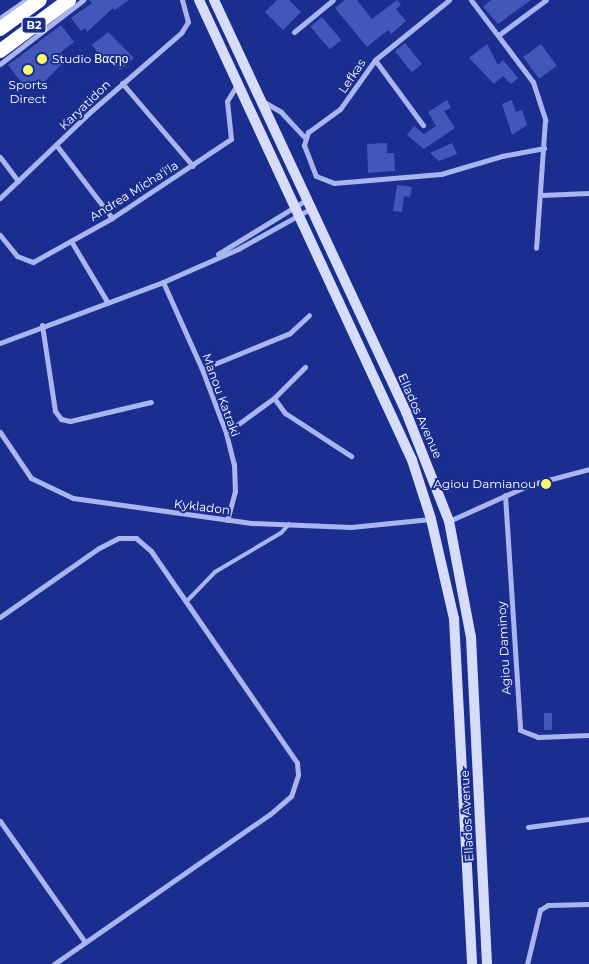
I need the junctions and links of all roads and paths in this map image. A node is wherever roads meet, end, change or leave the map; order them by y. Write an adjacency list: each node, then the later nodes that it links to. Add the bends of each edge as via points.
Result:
1 (26, 0): 12 (street)
2 (40, 0): 13 (highway, B2)
3 (69, 0): 16 (highway, B2)
4 (83, 0): 18 (street)
5 (182, 0): 19 (street, Karyatidon, via 188,22 181,33)
6 (199, 0): 20 (main road, Ellados Avenue)
7 (214, 0): 21 (main road, Ellados Avenue)
8 (333, 0): 14 (street)
9 (449, 0): 17 (street, Lefkas)
10 (471, 0): 15 (street)
11 (546, 0): 15 (street)
12 (0, 18)
13 (0, 29)
14 (294, 32)
15 (500, 34): 25 (street, via 533,82 545,120)
16 (0, 51)
17 (375, 60): 22 (street); 23 (street, Lefkas, via 340,109)
18 (0, 64)
19 (122, 83): 24 (street, Karyatidon); 27 (street)
20 (237, 84): 27 (street, Andrea Micha'i'la, via 227,101 231,139); 33 (main road, Ellados Avenue)
21 (260, 100): 23 (street, via 281,112); 32 (main road, Ellados Avenue)
22 (423, 125)
23 (304, 137): 25 (street, via 306,155 316,176 334,183 441,174 502,156)
24 (57, 146): 28 (street, Karyatidon); 34 (street)
25 (544, 148): 30 (street)
26 (0, 157): 28 (street)
27 (193, 166): 34 (street, Andrea Micha'i'la)
28 (18, 181): 31 (street, Karyatidon)
29 (589, 193): 30 (street)
30 (541, 195): 37 (street)
31 (0, 198)
32 (308, 205): 33 (street); 33 (street); 43 (main road, Ellados Avenue)
33 (296, 212): 38 (street); 38 (street, via 238,249); 45 (main road, Ellados Avenue)
34 (112, 218): 36 (street, Andrea Micha'i'la)
35 (0, 235): 36 (street, Andrea Micha'i'la, via 17,256 28,262)
36 (71, 241): 40 (street)
37 (536, 248)
38 (213, 257): 39 (street)
39 (163, 282): 40 (street); 47 (street, Manou Katraki)
40 (108, 303): 42 (street)
41 (309, 315): 47 (street, via 290,333)
42 (42, 325): 44 (street); 49 (street, via 55,410 61,419 70,421)
43 (372, 342): 45 (lane); 57 (main road, Ellados Avenue, via 425,457)
44 (0, 343)
45 (359, 348): 55 (main road, Ellados Avenue, via 412,460)
46 (305, 367): 48 (street)
47 (202, 369): 51 (street, Manou Katraki)
48 (274, 398): 51 (street); 52 (street, via 285,412)
49 (151, 402)
50 (0, 432): 56 (street, Kykladon, via 31,478 73,498)
51 (226, 433): 56 (street, Manou Katraki, via 234,464 235,491)
52 (351, 456)
53 (589, 469): 54 (street, via 556,476)
54 (505, 495): 57 (street); 61 (street, Agiou Daminoy, via 520,730 538,737)
55 (431, 519): 58 (street, Kykladon, via 351,527); 68 (main road, Ellados Avenue, via 454,619)
56 (227, 520): 58 (street, Kykladon)
57 (449, 521): 69 (main road, Ellados Avenue, via 471,637)
58 (290, 524): 59 (lane, via 281,533 215,572)
59 (186, 602): 60 (street, via 151,551 136,538 119,538); 66 (street, via 292,753 297,763 295,785 291,796 270,814)
60 (0, 617)
61 (589, 735)
62 (589, 819): 64 (street)
63 (0, 821): 66 (street)
64 (528, 827)
65 (589, 904): 70 (street, via 548,906 540,910)
66 (85, 942): 67 (street)
67 (54, 964)
68 (472, 964)
69 (487, 964)
70 (527, 964)

